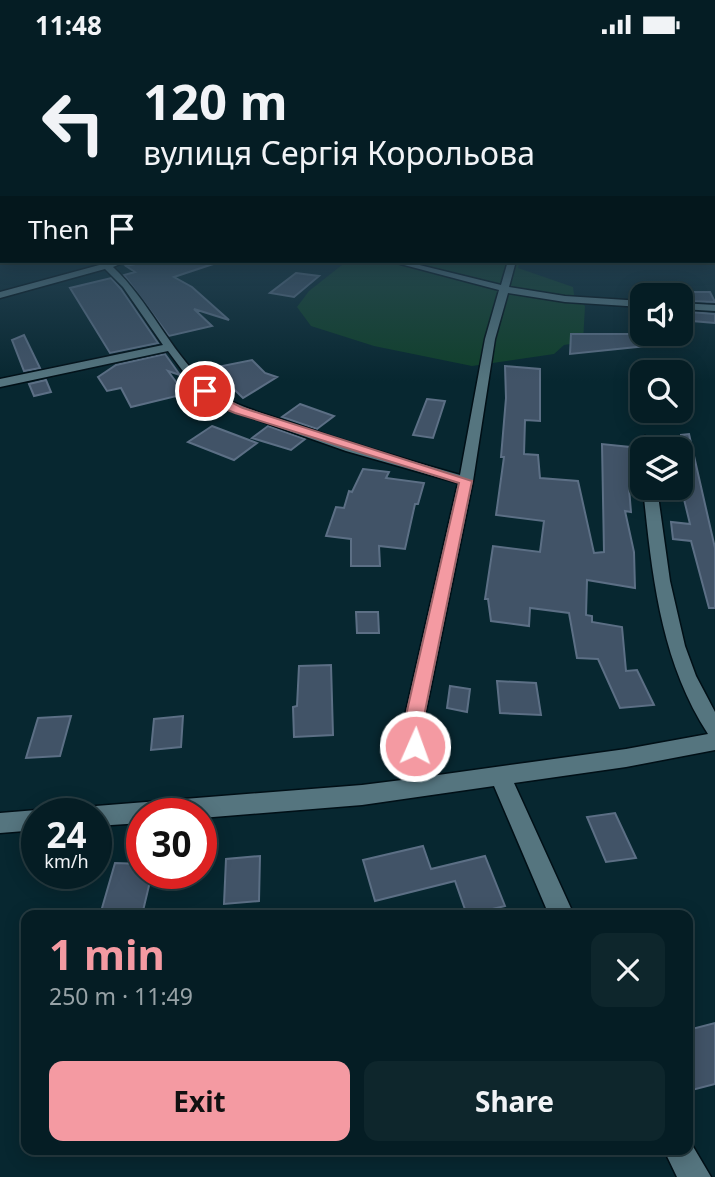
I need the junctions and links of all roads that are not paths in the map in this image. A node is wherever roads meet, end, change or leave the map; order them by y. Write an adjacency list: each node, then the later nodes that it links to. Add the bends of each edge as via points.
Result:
1 (71, 276): 6 (street)
2 (117, 276): 10 (street)
3 (452, 276): 5 (street)
4 (508, 276): 5 (street)
5 (505, 289): 7 (street); 12 (street, via 490,339)
6 (0, 295)
7 (630, 303)
8 (693, 307): 9 (street)
9 (715, 308)
10 (171, 347): 11 (street); 12 (street, via 205,391 229,407)
11 (0, 383)
12 (466, 481): 17 (street, via 414,724)
13 (652, 500): 14 (street, via 660,567 684,672 696,703)
14 (715, 728)
15 (715, 741): 16 (street)
16 (500, 776): 17 (street); 21 (street)
17 (422, 787): 18 (street, via 318,800)
18 (112, 814)
19 (21, 821): 20 (street)
20 (0, 823)
21 (560, 910)
22 (682, 1155): 23 (street)
23 (695, 1177)

